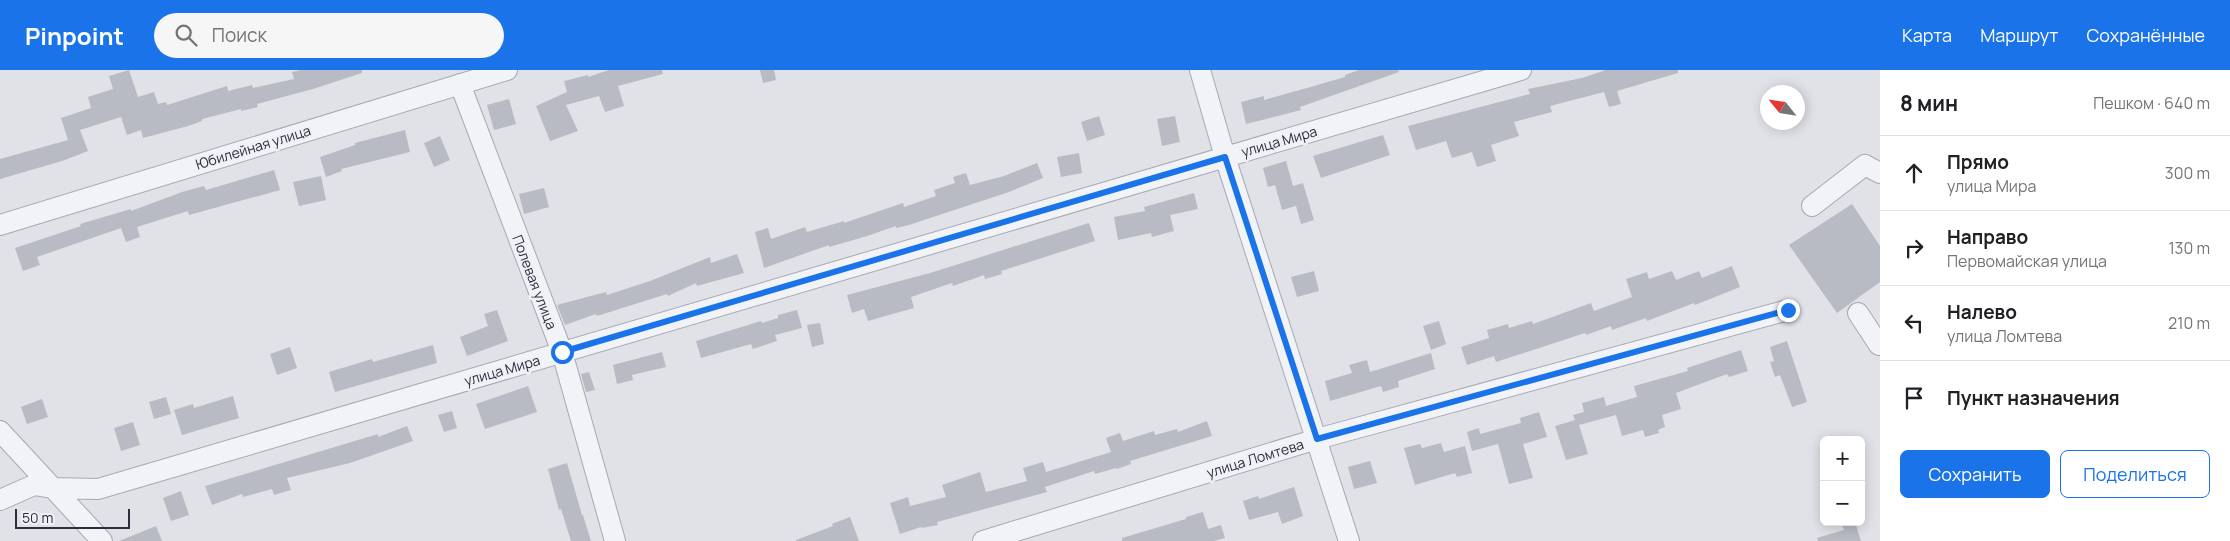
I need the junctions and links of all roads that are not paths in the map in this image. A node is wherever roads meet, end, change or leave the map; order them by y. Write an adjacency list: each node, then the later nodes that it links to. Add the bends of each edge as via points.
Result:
1 (507, 70): 4 (street, Юбилейная улица)
2 (1200, 70): 5 (street)
3 (1522, 70): 5 (street, улица Мира)
4 (460, 84): 8 (street, Юбилейная улица); 12 (street, Полевая улица)
5 (1225, 157): 12 (street, улица Мира); 14 (street)
6 (1880, 173): 7 (street, via 1864,165)
7 (1812, 206)
8 (0, 225)
9 (1788, 310): 14 (street, улица Ломтева)
10 (1858, 313): 11 (street)
11 (1880, 345)
12 (562, 352): 15 (street, улица Мира, via 98,489); 18 (street, Полевая улица)
13 (0, 431): 15 (street)
14 (1317, 439): 19 (street, улица Ломтева); 20 (street)
15 (52, 488): 16 (street, улица Мира, via 34,485); 17 (street)
16 (0, 500)
17 (102, 541)
18 (615, 541)
19 (983, 541)
20 (1348, 541)

